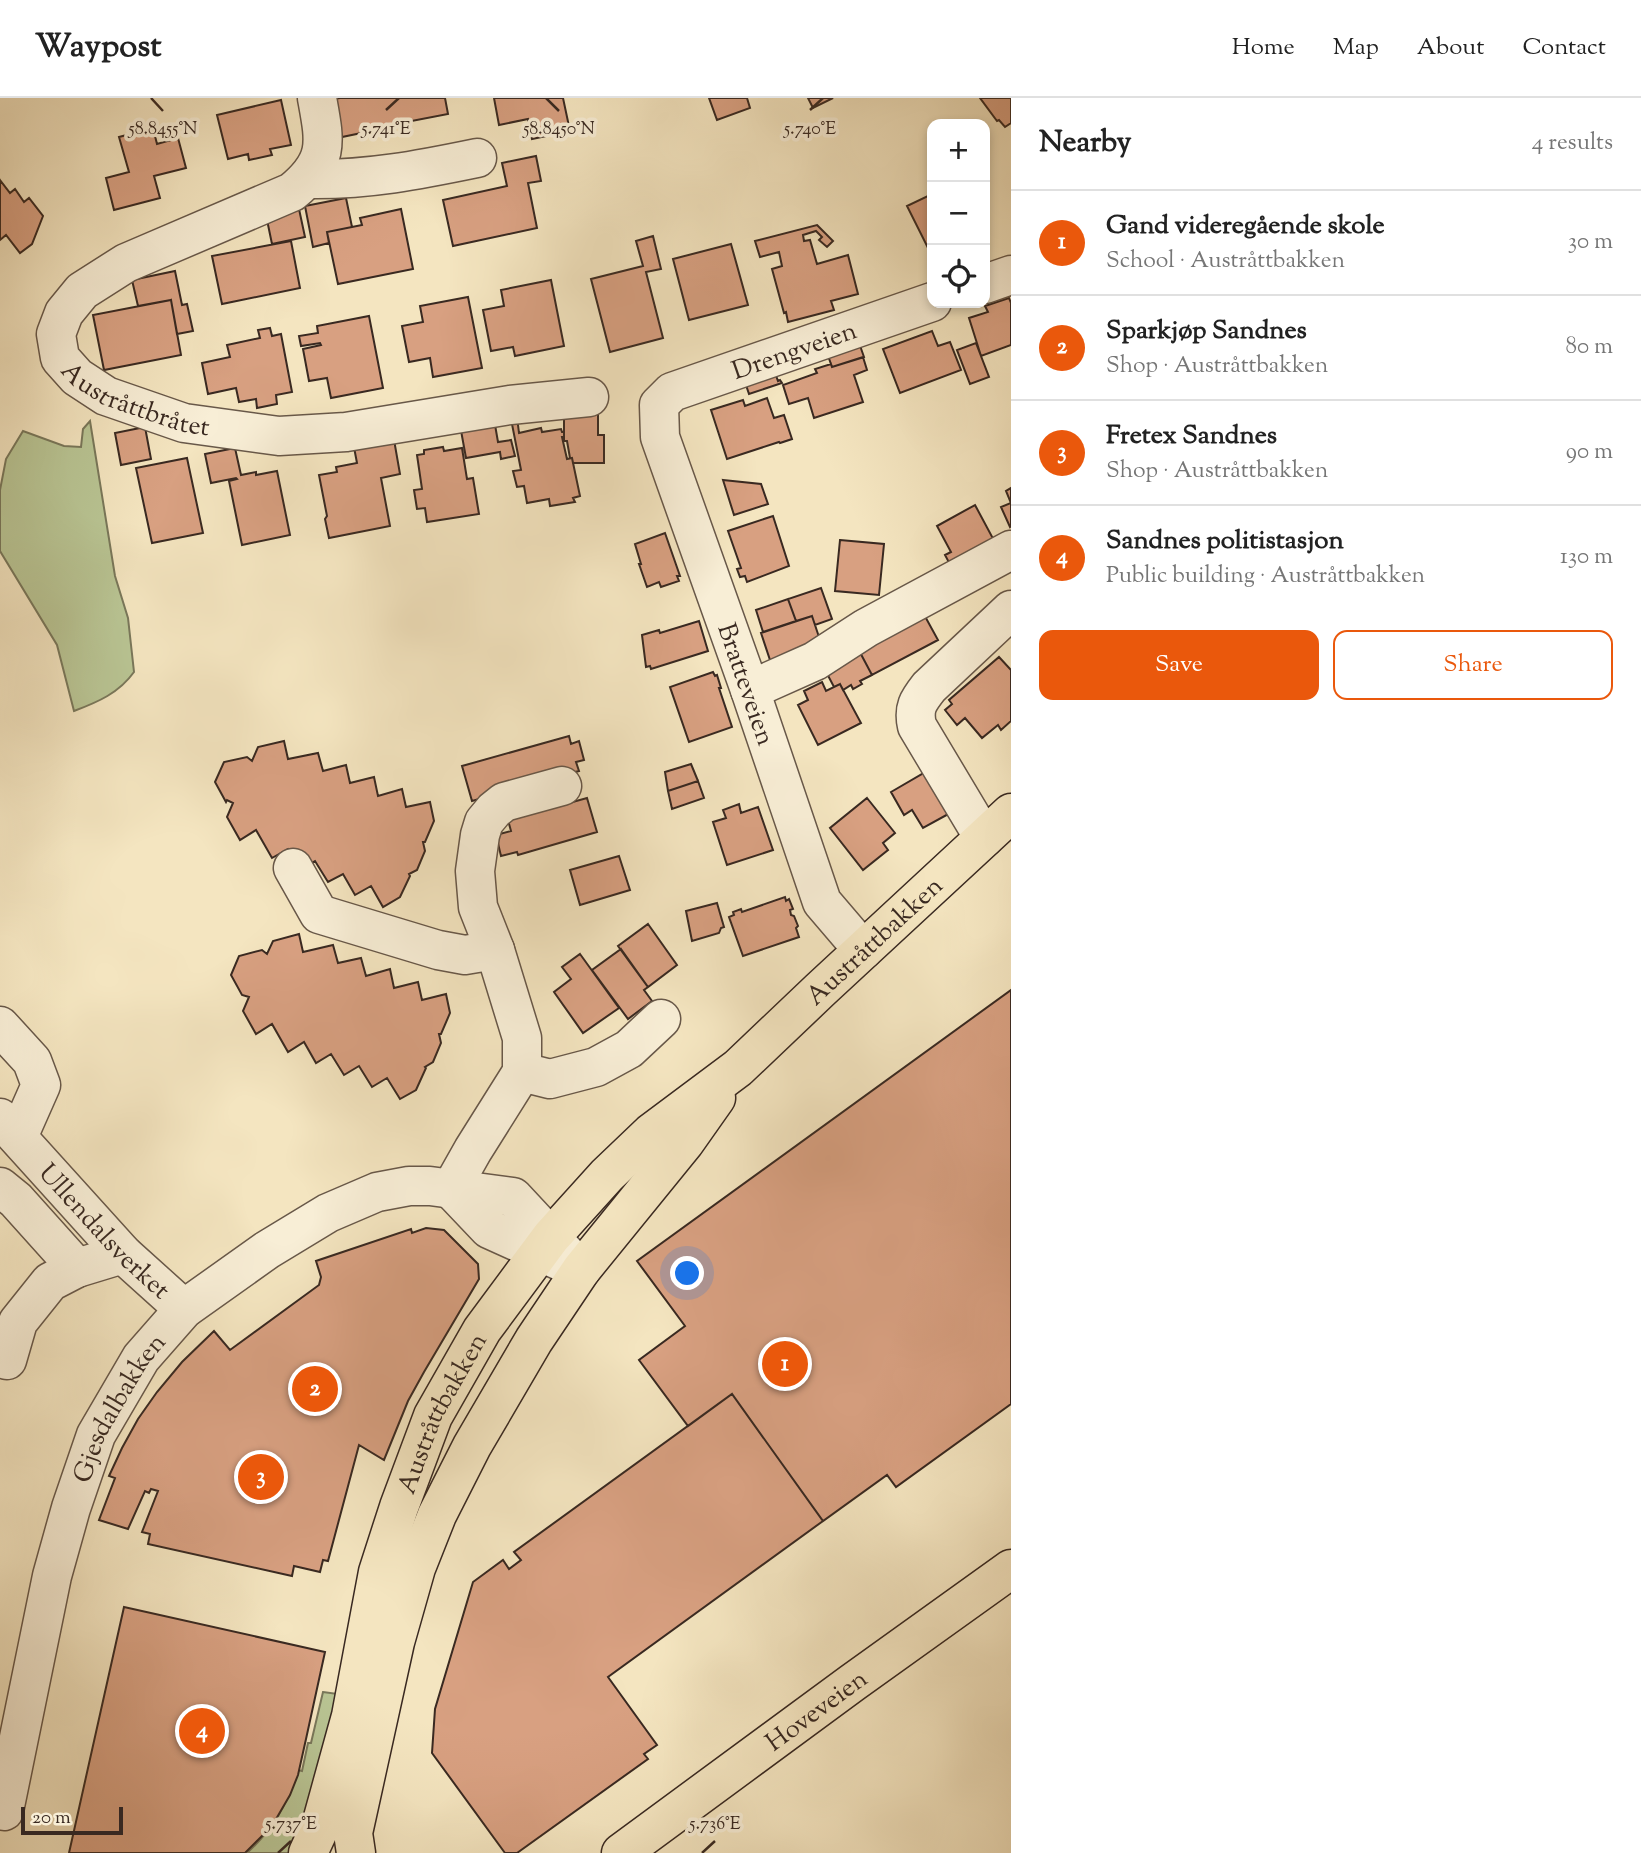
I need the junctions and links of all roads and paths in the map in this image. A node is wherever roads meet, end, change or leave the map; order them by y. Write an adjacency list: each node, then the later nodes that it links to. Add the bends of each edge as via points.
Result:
1 (317, 98): 3 (street, via 323,134 319,162)
2 (477, 158): 3 (street, via 400,173)
3 (308, 179): 7 (street, Austråttbråtet, via 292,192 125,263 82,291 64,313 56,334 60,358 77,377 106,396 184,423 279,436 346,432)
4 (1011, 275): 5 (street)
5 (990, 282)
6 (927, 304): 8 (street, Drengveien, via 672,392)
7 (589, 397)
8 (659, 405): 11 (street, Bratteveien, via 660,437)
9 (1011, 550): 11 (street, via 866,628 815,661)
10 (1011, 610): 13 (street, via 929,687 914,715 917,726)
11 (750, 690): 16 (street, Bratteveien, via 822,902)
12 (562, 786): 15 (street, via 505,802 484,822 475,871 478,908)
13 (998, 826): 16 (main road, Austråttbakken)
14 (293, 868): 15 (street, via 319,914 438,950 466,955)
15 (495, 950): 20 (street, via 522,1038)
16 (863, 950): 19 (main road, Austråttbakken)
17 (661, 1019): 20 (street, via 629,1049 596,1067 550,1079)
18 (0, 1026): 21 (street, via 32,1061 41,1085)
19 (738, 1068): 25 (main road, Austråttbakken, via 651,1133); 28 (main road, Austråttbakken)
20 (522, 1072): 23 (street)
21 (9, 1128): 26 (street, Ullendalsverket)
22 (0, 1187): 27 (street)
23 (451, 1189): 25 (street, Gjesdalbakken, via 513,1197); 29 (street, Gjesdalbakken, via 409,1185 377,1192 328,1213)
24 (0, 1225): 27 (street)
25 (545, 1245): 28 (street, Gjesdalbakken); 32 (main road, Austråttbakken, via 482,1330 433,1416 378,1572 351,1716 321,1825)
26 (123, 1254): 27 (street); 29 (street, Ullendalsverket)
27 (77, 1268)
28 (582, 1270): 33 (main road, Austråttbakken, via 534,1340 472,1446 416,1567 353,1833)
29 (184, 1309): 31 (street, Gjesdalbakken, via 141,1358 96,1435 52,1576)
30 (1011, 1569): 34 (main road, Hoveveien)
31 (4, 1811)
32 (308, 1853)
33 (356, 1853)
34 (621, 1853)

